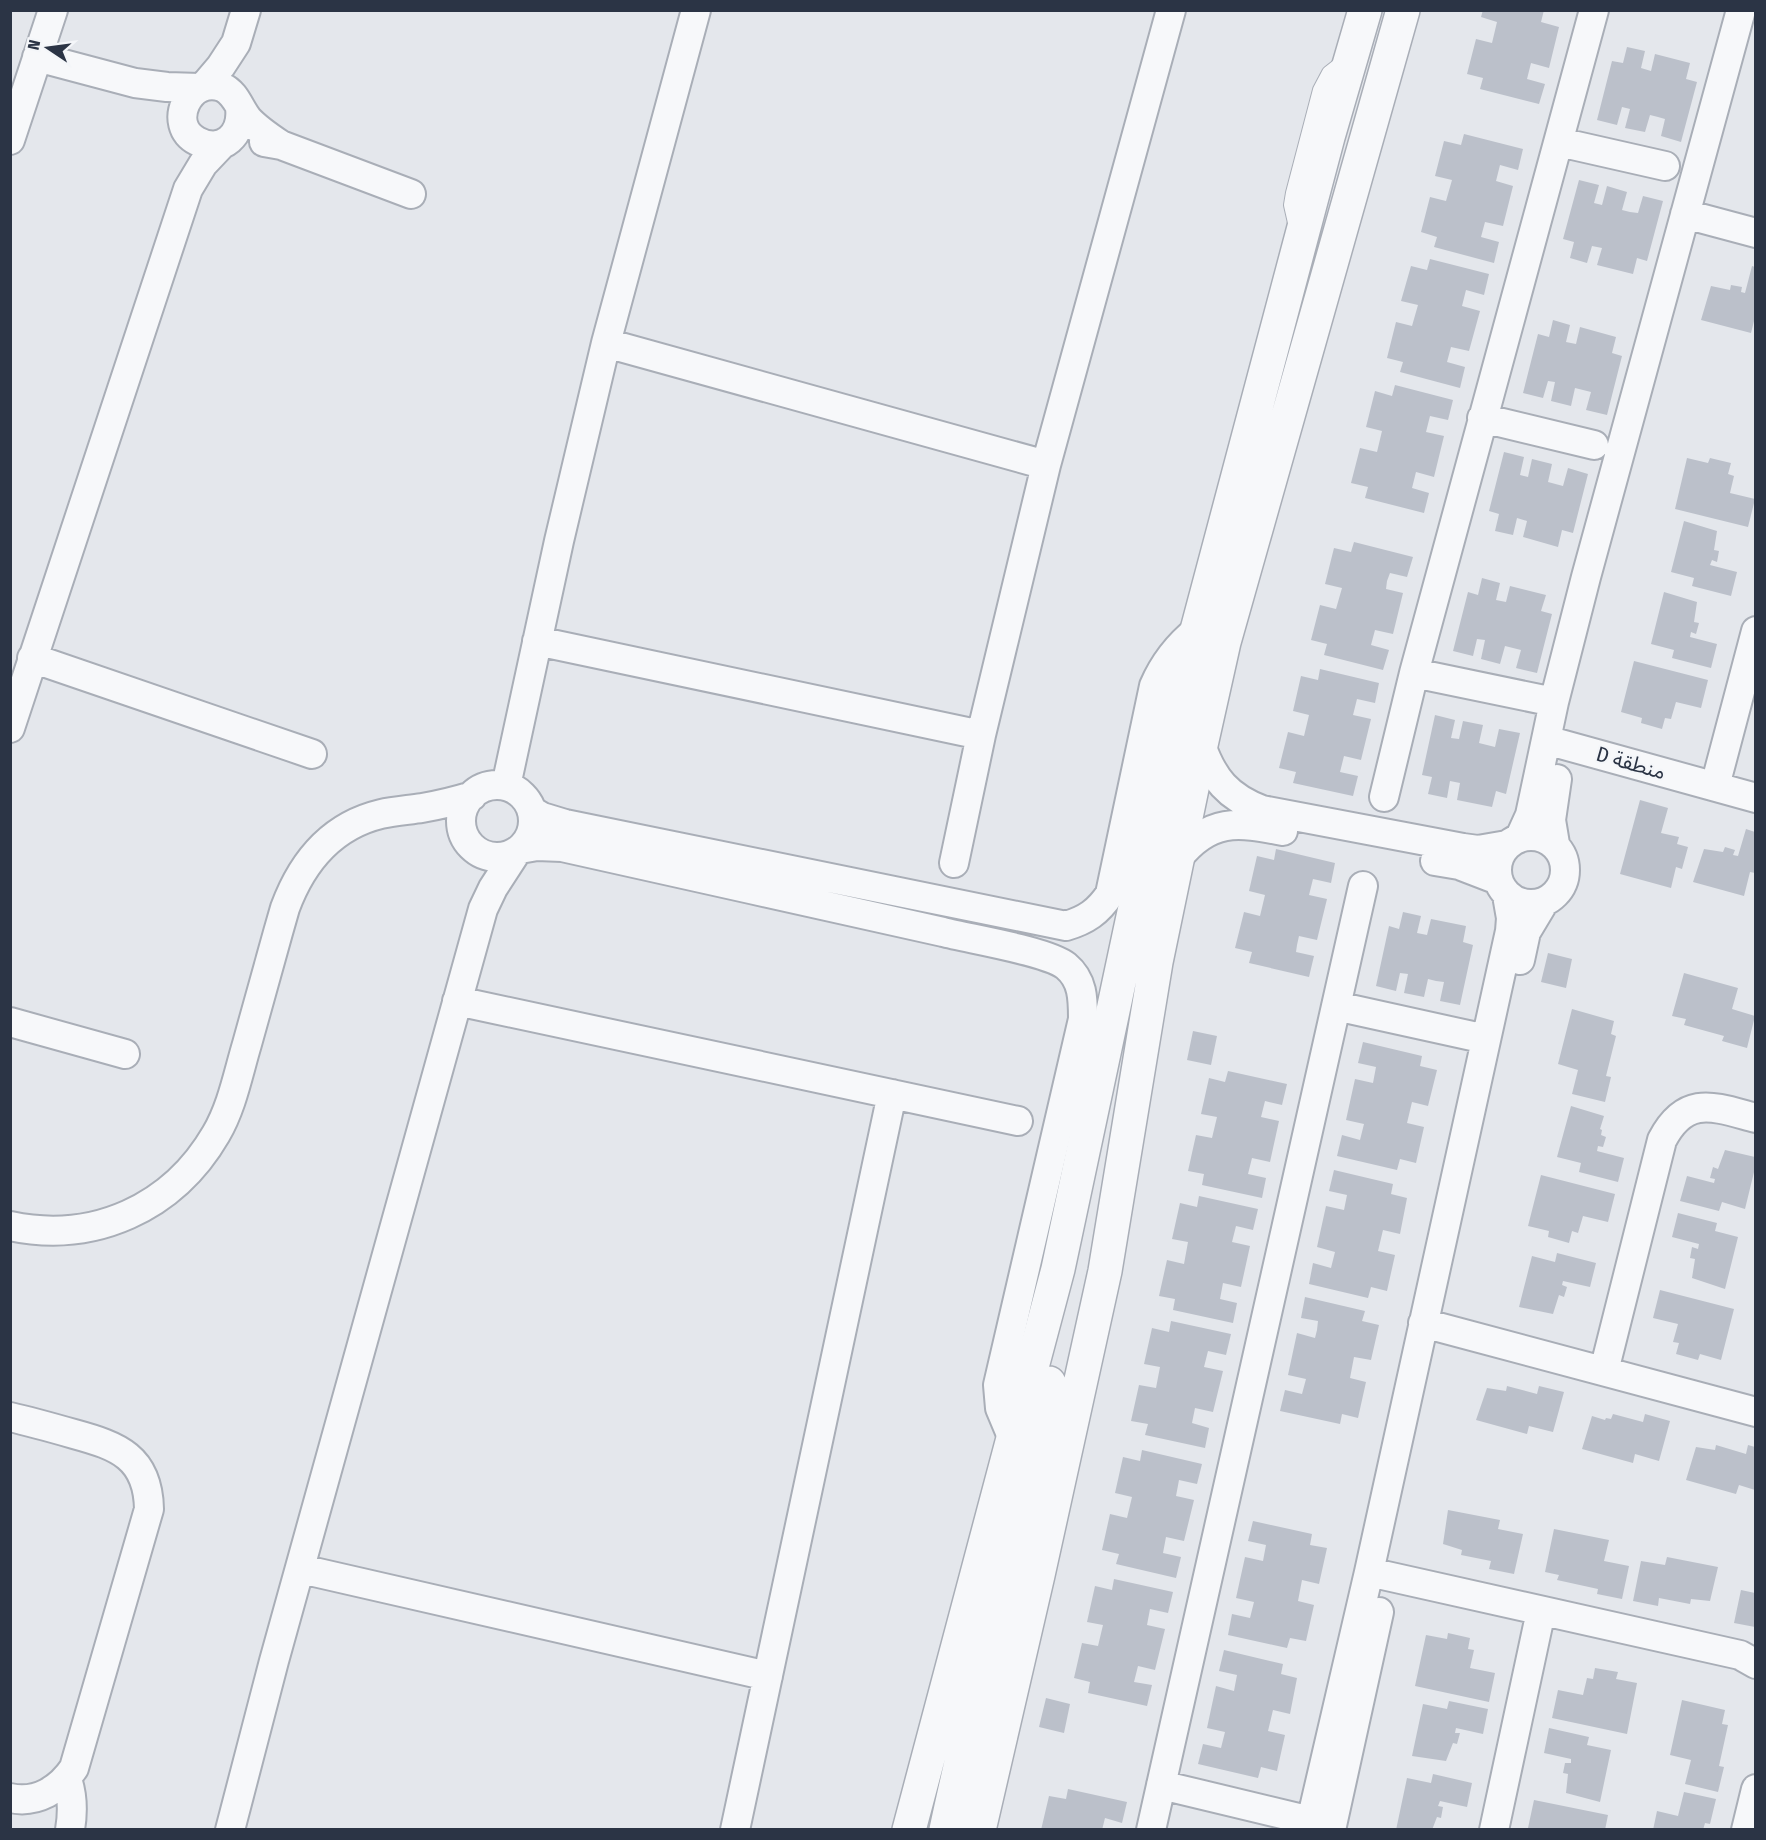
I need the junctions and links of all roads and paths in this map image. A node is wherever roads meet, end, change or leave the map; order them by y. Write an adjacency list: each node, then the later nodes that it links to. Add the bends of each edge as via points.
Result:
1 (53, 10): 11 (street)
2 (246, 10): 10 (street)
3 (696, 10): 25 (street)
4 (1171, 10): 28 (street)
5 (1365, 10): 29 (street)
6 (1403, 10): 38 (street, via 1224,642)
7 (1594, 10): 18 (street)
8 (1741, 10): 23 (street)
9 (1755, 29): 23 (street)
10 (236, 43): 13 (street); 14 (street)
11 (37, 57): 12 (street); 16 (street)
12 (135, 83): 13 (street); 15 (street, via 161,100)
13 (202, 87): 14 (street, via 221,87); 15 (street, via 183,106)
14 (238, 103): 17 (street, via 239,127); 19 (street, via 258,129)
15 (183, 125): 17 (street, via 200,143); 21 (street, via 189,157)
16 (10, 140)
17 (225, 142): 19 (street); 21 (street, via 203,164)
18 (1559, 142): 20 (street); 26 (street)
19 (280, 145): 22 (street)
20 (1665, 166)
21 (188, 189): 32 (street)
22 (411, 194)
23 (1694, 216): 24 (street); 34 (street, via 1601,520); 37 (street, via 1598,593)
24 (1755, 233)
25 (606, 343): 28 (street); 31 (street)
26 (1482, 418): 27 (street); 33 (street)
27 (1594, 445)
28 (1046, 465): 36 (street)
29 (1197, 630): 56 (street, via 1171,655 1154,686 1113,884 1103,904 1080,922 1066,926); 68 (street)
30 (1755, 631): 41 (street)
31 (537, 641): 36 (street); 40 (street)
32 (32, 658): 35 (street); 39 (street)
33 (1414, 673): 34 (street); 43 (street)
34 (1554, 702): 37 (street)
35 (10, 728)
36 (981, 735): 52 (street)
37 (1555, 742): 41 (street, D منطقة); 47 (street, via 1530,815); 49 (street, via 1551,808)
38 (1201, 745): 47 (street, via 1218,781 1232,795 1262,810 1478,850); 51 (street)
39 (312, 754)
40 (506, 786): 42 (street, via 488,786); 46 (street, via 522,795)
41 (1715, 786): 44 (street, D منطقة)
42 (472, 796): 45 (street); 48 (street, via 462,821)
43 (1384, 797)
44 (1755, 798)
45 (421, 808): 48 (street); 67 (street, via 358,821 338,833 305,865 285,908 226,1113 217,1133 191,1168 141,1209 101,1225 58,1232)
46 (532, 811): 50 (street, via 533,828); 56 (street, via 565,824)
47 (1513, 841): 49 (street, via 1538,836); 54 (street, via 1497,861)
48 (471, 844): 50 (street, via 491,856); 57 (street, via 482,878)
49 (1555, 844): 55 (street, via 1562,854 1565,877 1554,896)
50 (519, 850): 57 (street); 58 (street, via 562,847)
51 (1178, 858): 54 (street, via 1190,842 1207,831 1245,825 1460,865); 89 (street, via 1156,962 1105,1271)
52 (954, 863)
53 (1363, 886): 60 (street)
54 (1502, 888): 55 (street, via 1524,904); 62 (street, via 1511,918 1510,931)
55 (1544, 903): 69 (street, via 1526,932)
56 (973, 907): 58 (street)
57 (483, 909): 59 (street)
58 (967, 938): 73 (street, via 1057,960 1074,974 1083,994 1083,1019 998,1385 1000,1408)
59 (457, 1001): 64 (street); 74 (street)
60 (1336, 1006): 62 (street); 80 (street)
61 (10, 1022): 63 (street)
62 (1486, 1039): 69 (street)
63 (125, 1054)
64 (892, 1094): 66 (street); 78 (street)
65 (1755, 1118): 70 (street, via 1711,1106 1695,1107 1669,1126 1662,1140)
66 (1018, 1121)
67 (10, 1226)
68 (1058, 1269): 73 (street); 88 (street, via 1064,1297 1061,1325 1023,1508)
69 (1432, 1325): 70 (street); 75 (street)
70 (1604, 1371): 71 (street)
71 (1755, 1412)
72 (10, 1417): 79 (street, via 121,1450 140,1470 149,1495 149,1509 80,1755)
73 (1013, 1439): 87 (street)
74 (301, 1569): 78 (street); 85 (street)
75 (1378, 1574): 76 (street); 83 (street)
76 (1541, 1611): 77 (street, via 1740,1655); 91 (street)
77 (1755, 1664)
78 (768, 1676): 86 (street)
79 (67, 1779): 82 (street, via 45,1795); 84 (street, via 71,1792)
80 (1161, 1785): 83 (street); 90 (street)
81 (1755, 1789): 92 (street)
82 (10, 1798)
83 (1321, 1826)
84 (70, 1830)
85 (230, 1830)
86 (735, 1830)
87 (909, 1830)
88 (946, 1830)
89 (979, 1830)
90 (1151, 1830)
91 (1494, 1830)
92 (1746, 1830)

